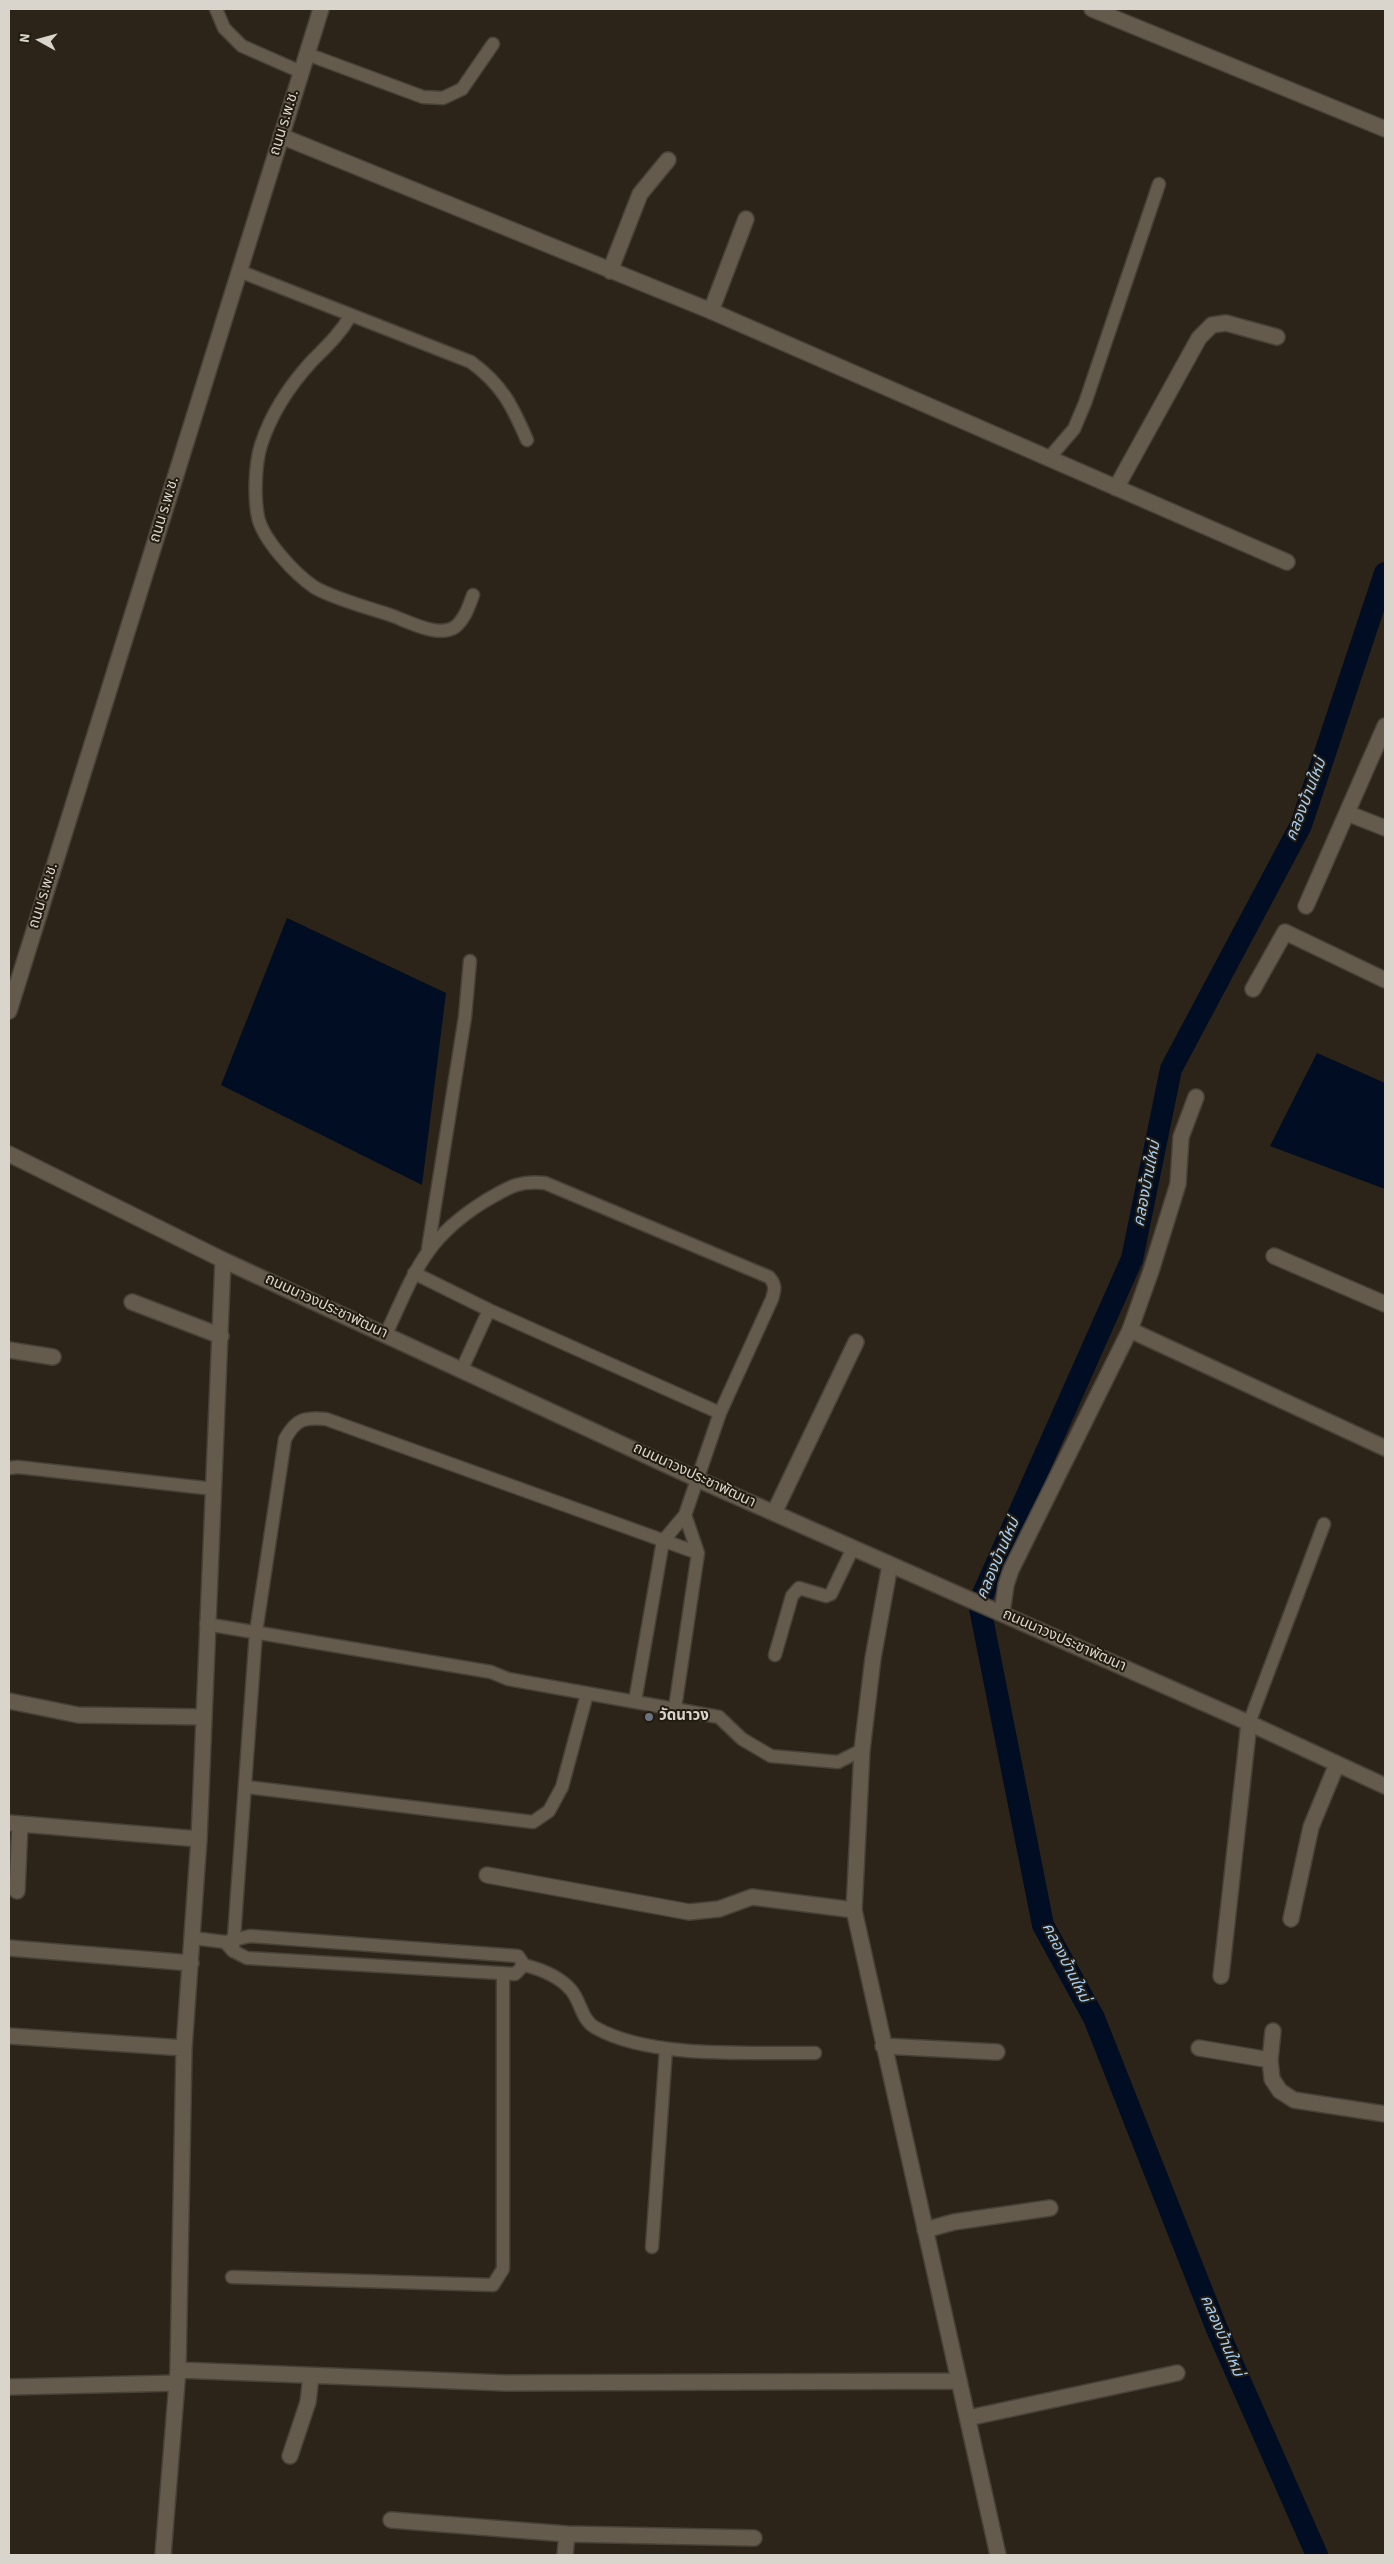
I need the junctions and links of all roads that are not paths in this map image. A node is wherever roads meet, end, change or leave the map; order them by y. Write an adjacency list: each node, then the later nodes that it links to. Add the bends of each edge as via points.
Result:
1 (216, 9): 7 (lane, via 224,28 242,46)
2 (321, 9): 6 (street, ถนน ร.พ.ช.)
3 (1092, 9): 4 (street)
4 (1120, 14): 8 (street)
5 (493, 44): 6 (lane, via 462,89 443,98 423,97)
6 (307, 54): 7 (street, ถนน ร.พ.ช.)
7 (301, 72): 9 (street, ถนน ร.พ.ช.)
8 (1385, 129)
9 (281, 136): 13 (street, ถนน ร.พ.ช.); 14 (street)
10 (668, 160): 14 (street, via 640,194)
11 (1159, 184): 19 (lane, via 1085,403 1074,429)
12 (746, 219): 15 (street)
13 (239, 271): 16 (lane); 30 (street, ถนน ร.พ.ช.)
14 (610, 271): 15 (street)
15 (711, 311): 19 (street)
16 (351, 315): 18 (lane, via 470,362 491,378 511,403); 22 (lane, via 333,342 286,393 273,418 261,446 256,473 258,518 292,570 316,588 420,626 440,630 454,628 468,612)
17 (1277, 337): 20 (street, via 1226,323 1212,325 1198,338)
18 (527, 440)
19 (1049, 458): 20 (street)
20 (1116, 488): 21 (street)
21 (1287, 562)
22 (473, 595)
23 (1385, 726): 24 (street)
24 (1347, 812): 25 (street); 26 (street)
25 (1385, 828)
26 (1306, 906)
27 (470, 961): 33 (lane, via 465,1017)
28 (1385, 980): 29 (street, via 1285,932)
29 (1253, 989)
30 (9, 1011)
31 (1196, 1097): 40 (street, via 1180,1138 1178,1184)
32 (9, 1154): 35 (street, ถนนนาวงประชาพัฒนา)
33 (428, 1249): 36 (lane); 47 (lane, via 461,1216 514,1184 545,1182 769,1277 775,1290 772,1299)
34 (1274, 1256): 38 (street)
35 (224, 1260): 41 (street, ถนนนาวงประชาพัฒนา); 42 (street)
36 (414, 1273): 39 (lane); 41 (lane)
37 (132, 1302): 42 (street)
38 (1385, 1304)
39 (489, 1310): 46 (lane); 47 (lane)
40 (1130, 1330): 48 (street); 59 (street, via 1011,1570)
41 (386, 1334): 46 (street, ถนนนาวงประชาพัฒนา)
42 (221, 1336): 51 (street)
43 (856, 1342): 52 (street)
44 (9, 1350): 45 (street)
45 (53, 1358)
46 (462, 1369): 50 (street, ถนนนาวงประชาพัฒนา)
47 (720, 1413): 50 (lane)
48 (1385, 1448)
49 (9, 1468): 51 (lane)
50 (697, 1479): 52 (street, ถนนนาวงประชาพัฒนา); 53 (lane)
51 (214, 1489): 60 (street)
52 (774, 1513): 56 (street, ถนนนาวงประชาพัฒนา)
53 (685, 1515): 55 (lane); 57 (lane)
54 (1324, 1524): 68 (lane)
55 (663, 1541): 57 (lane); 61 (lane, via 326,1419 306,1417 291,1428 285,1439); 65 (lane)
56 (853, 1548): 58 (street, ถนนนาวงประชาพัฒนา); 62 (lane, via 831,1594 826,1596 799,1588 792,1596)
57 (698, 1553): 66 (lane)
58 (890, 1565): 59 (street, ถนนนาวงประชาพัฒนา); 69 (street, via 873,1658)
59 (998, 1612): 68 (street, ถนนนาวงประชาพัฒนา)
60 (206, 1624): 61 (lane); 67 (street)
61 (256, 1632): 63 (lane, via 491,1672 508,1679); 72 (lane)
62 (775, 1655)
63 (588, 1694): 65 (lane); 72 (lane, via 562,1787 549,1811 533,1822)
64 (9, 1701): 67 (street, via 78,1716)
65 (635, 1701): 66 (lane)
66 (675, 1708): 69 (lane, via 719,1717 742,1739 771,1756 838,1762)
67 (204, 1717): 74 (street)
68 (1248, 1723): 70 (street, ถนนนาวงประชาพัฒนา); 85 (street)
69 (862, 1750): 77 (street)
70 (1337, 1764): 71 (street, ถนนนาวงประชาพัฒนา); 78 (street, via 1311,1827)
71 (1385, 1786)
72 (246, 1787): 80 (lane)
73 (14, 1824): 74 (street); 76 (street)
74 (199, 1839): 79 (street)
75 (487, 1875): 77 (street, via 689,1912 719,1909 752,1898)
76 (17, 1891)
77 (854, 1910): 88 (street)
78 (1291, 1919)
79 (193, 1938): 80 (lane); 82 (street)
80 (231, 1944): 83 (lane, via 250,1936 518,1956); 84 (lane, via 247,1958)
81 (9, 1948): 82 (street)
82 (191, 1963): 89 (street)
83 (524, 1965): 84 (lane, via 515,1974); 91 (lane, via 542,1970 571,1989 586,2019 595,2028 633,2042)
84 (503, 1973): 99 (lane, via 503,2269 493,2285)
85 (1221, 1976)
86 (1273, 2031): 94 (street)
87 (9, 2036): 89 (street)
88 (883, 2046): 92 (street); 97 (street)
89 (184, 2048): 102 (street)
90 (1200, 2048): 94 (street)
91 (666, 2049): 93 (lane); 98 (lane)
92 (997, 2052)
93 (815, 2054)
94 (1270, 2060): 95 (street, via 1272,2079 1280,2091 1294,2100)
95 (1385, 2114)
96 (1050, 2208): 97 (street, via 954,2222)
97 (925, 2230): 103 (street)
98 (652, 2247)
99 (232, 2277)
100 (1177, 2373): 105 (street)
101 (312, 2376): 102 (street); 103 (street, via 506,2383); 106 (street, via 308,2402)
102 (178, 2377): 104 (street); 110 (street)
103 (959, 2381): 105 (street)
104 (9, 2387)
105 (968, 2418): 112 (street)
106 (290, 2456)
107 (391, 2520): 108 (street)
108 (567, 2534): 109 (street); 111 (street)
109 (754, 2538)
110 (163, 2555)
111 (565, 2555)
112 (998, 2555)

